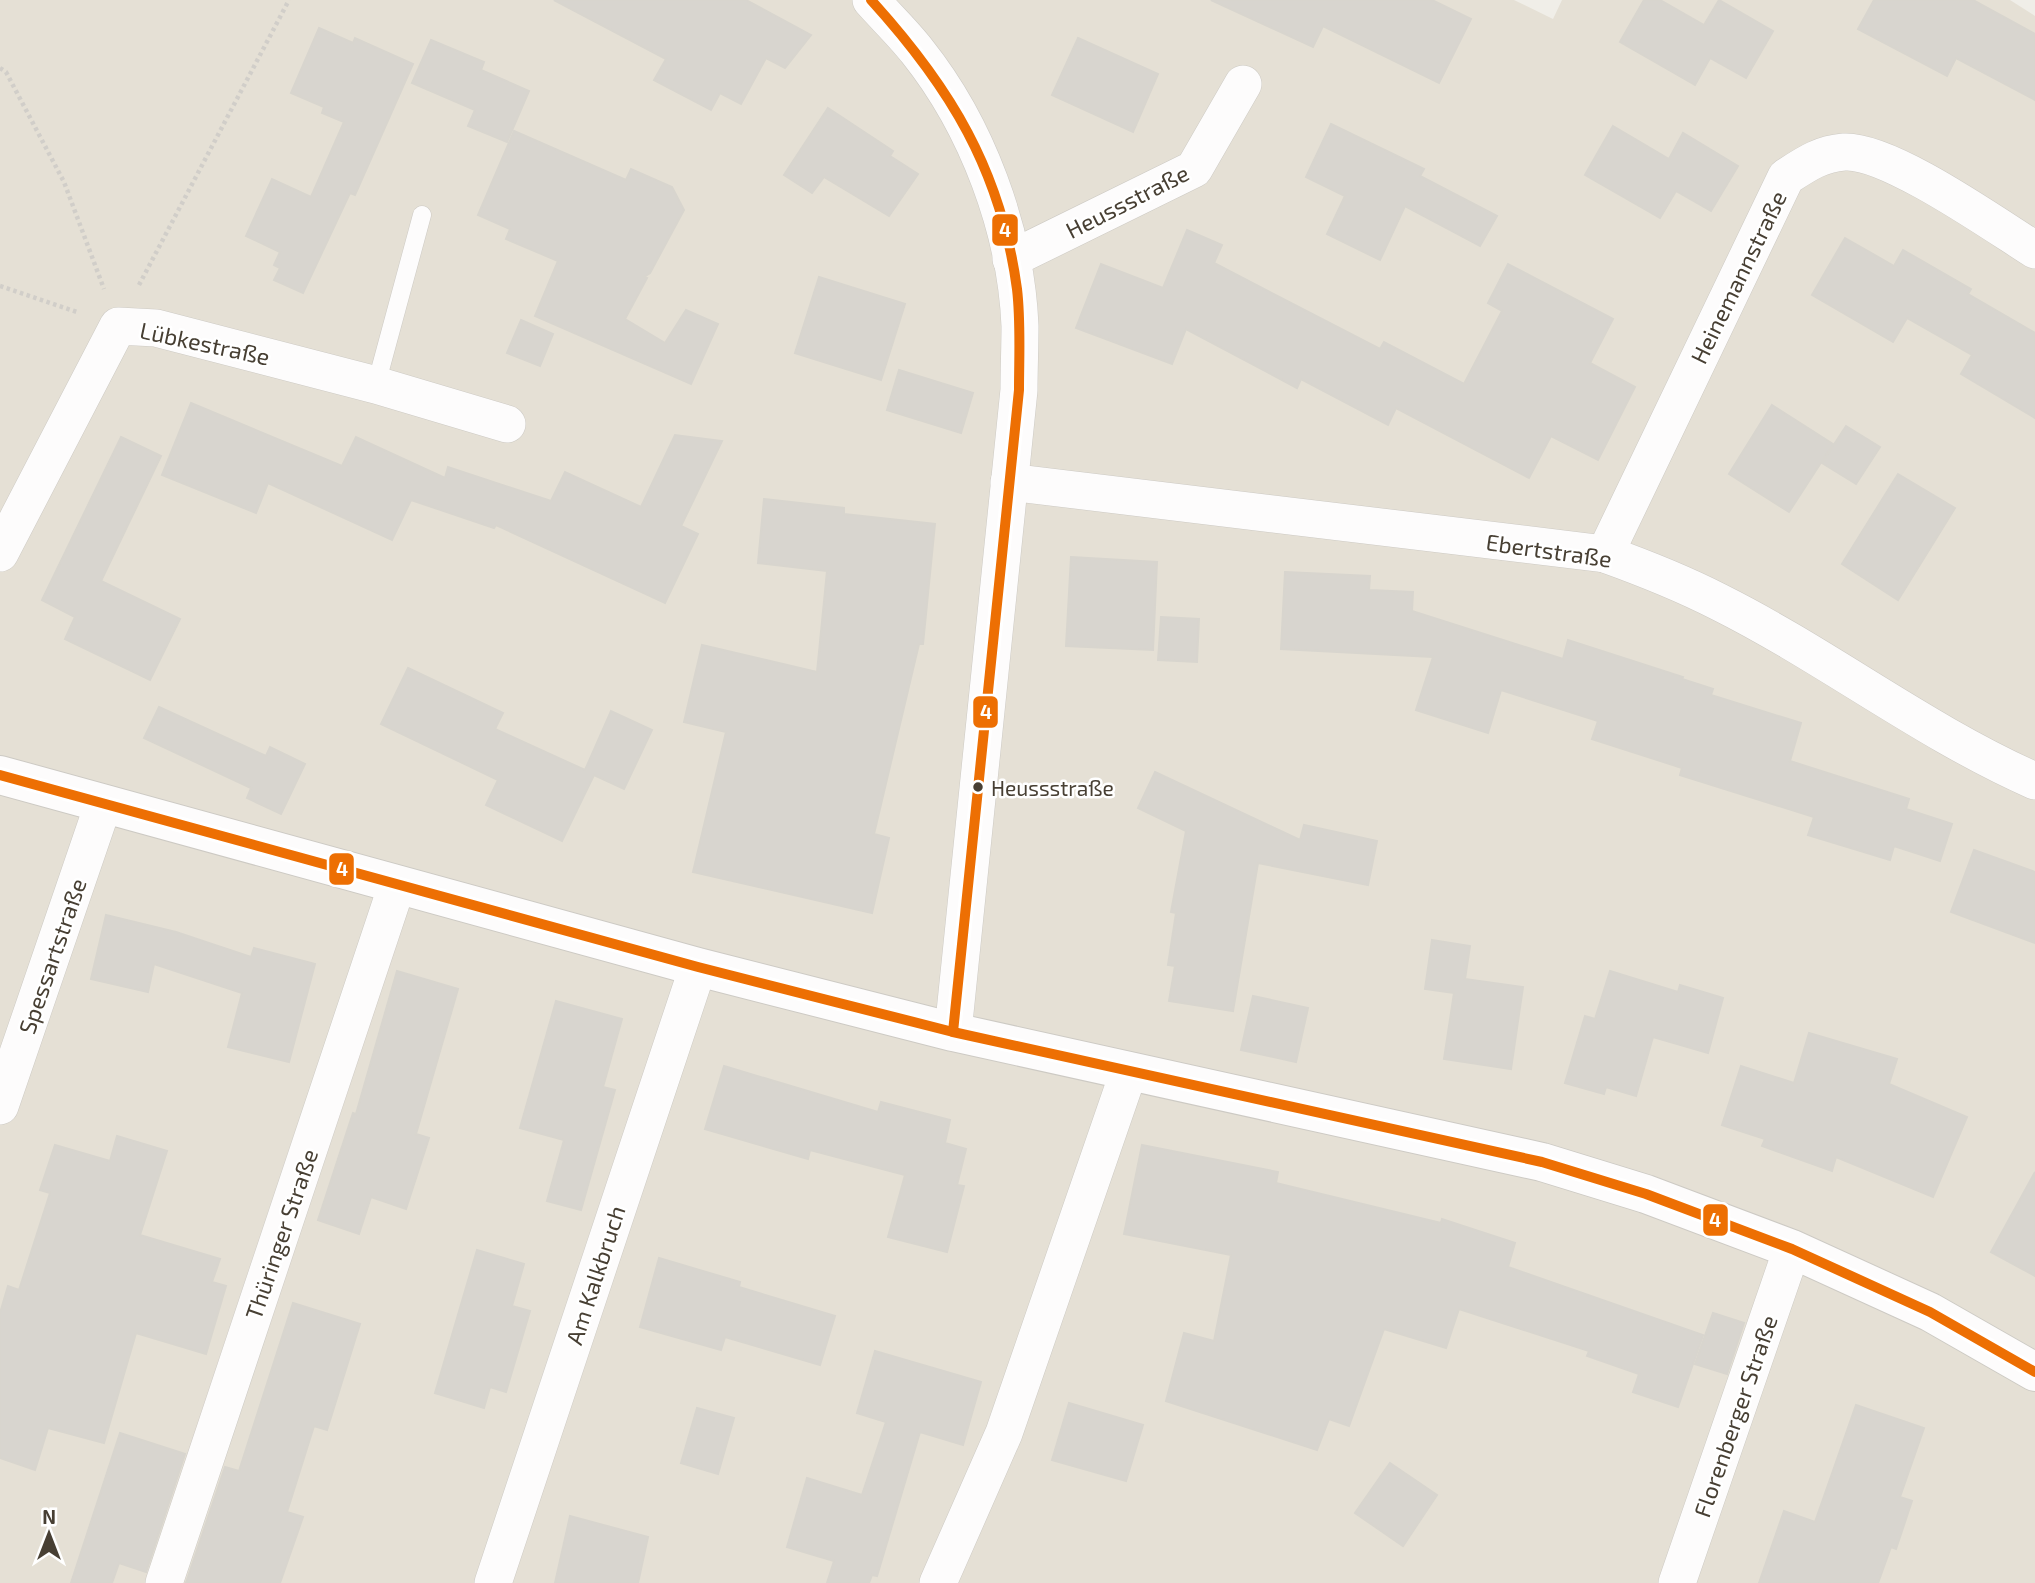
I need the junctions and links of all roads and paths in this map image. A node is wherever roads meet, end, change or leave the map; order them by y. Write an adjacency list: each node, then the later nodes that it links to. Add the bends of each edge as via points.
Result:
1 (289, 0): 9 (path)
2 (871, 0): 7 (street, via 918,52 957,111 989,179)
3 (0, 68): 9 (path, via 64,182)
4 (1243, 84): 7 (street, Heussstraße, via 1194,169)
5 (422, 215): 10 (lane)
6 (2035, 250): 14 (street, Heinemannstraße, via 1944,193 1876,158 1847,152 1817,156 1786,177)
7 (1011, 259): 12 (street, via 1020,325 1019,390)
8 (0, 286): 9 (path)
9 (118, 326): 10 (street, Lübkestraße, via 156,328); 13 (street, Lübkestraße)
10 (376, 385): 11 (street, Lübkestraße)
11 (507, 424)
12 (1009, 482): 14 (street, Ebertstraße); 20 (street)
13 (0, 553)
14 (1605, 554): 16 (street, Ebertstraße, via 1721,603 1958,743)
15 (0, 775): 17 (street)
16 (2035, 781)
17 (103, 805): 18 (street); 22 (street, Spessartstraße)
18 (397, 885): 19 (street); 25 (street, Thüringer Straße)
19 (698, 967): 20 (street); 26 (street, Am Kalkbruch)
20 (953, 1031): 21 (street)
21 (1129, 1071): 23 (street, via 1542,1162 1646,1194); 27 (street, via 1004,1433)
22 (0, 1106)
23 (1792, 1249): 24 (street, via 1930,1312); 28 (street, Florenberger Straße)
24 (2035, 1372)
25 (164, 1583)
26 (492, 1583)
27 (938, 1583)
28 (1677, 1583)

